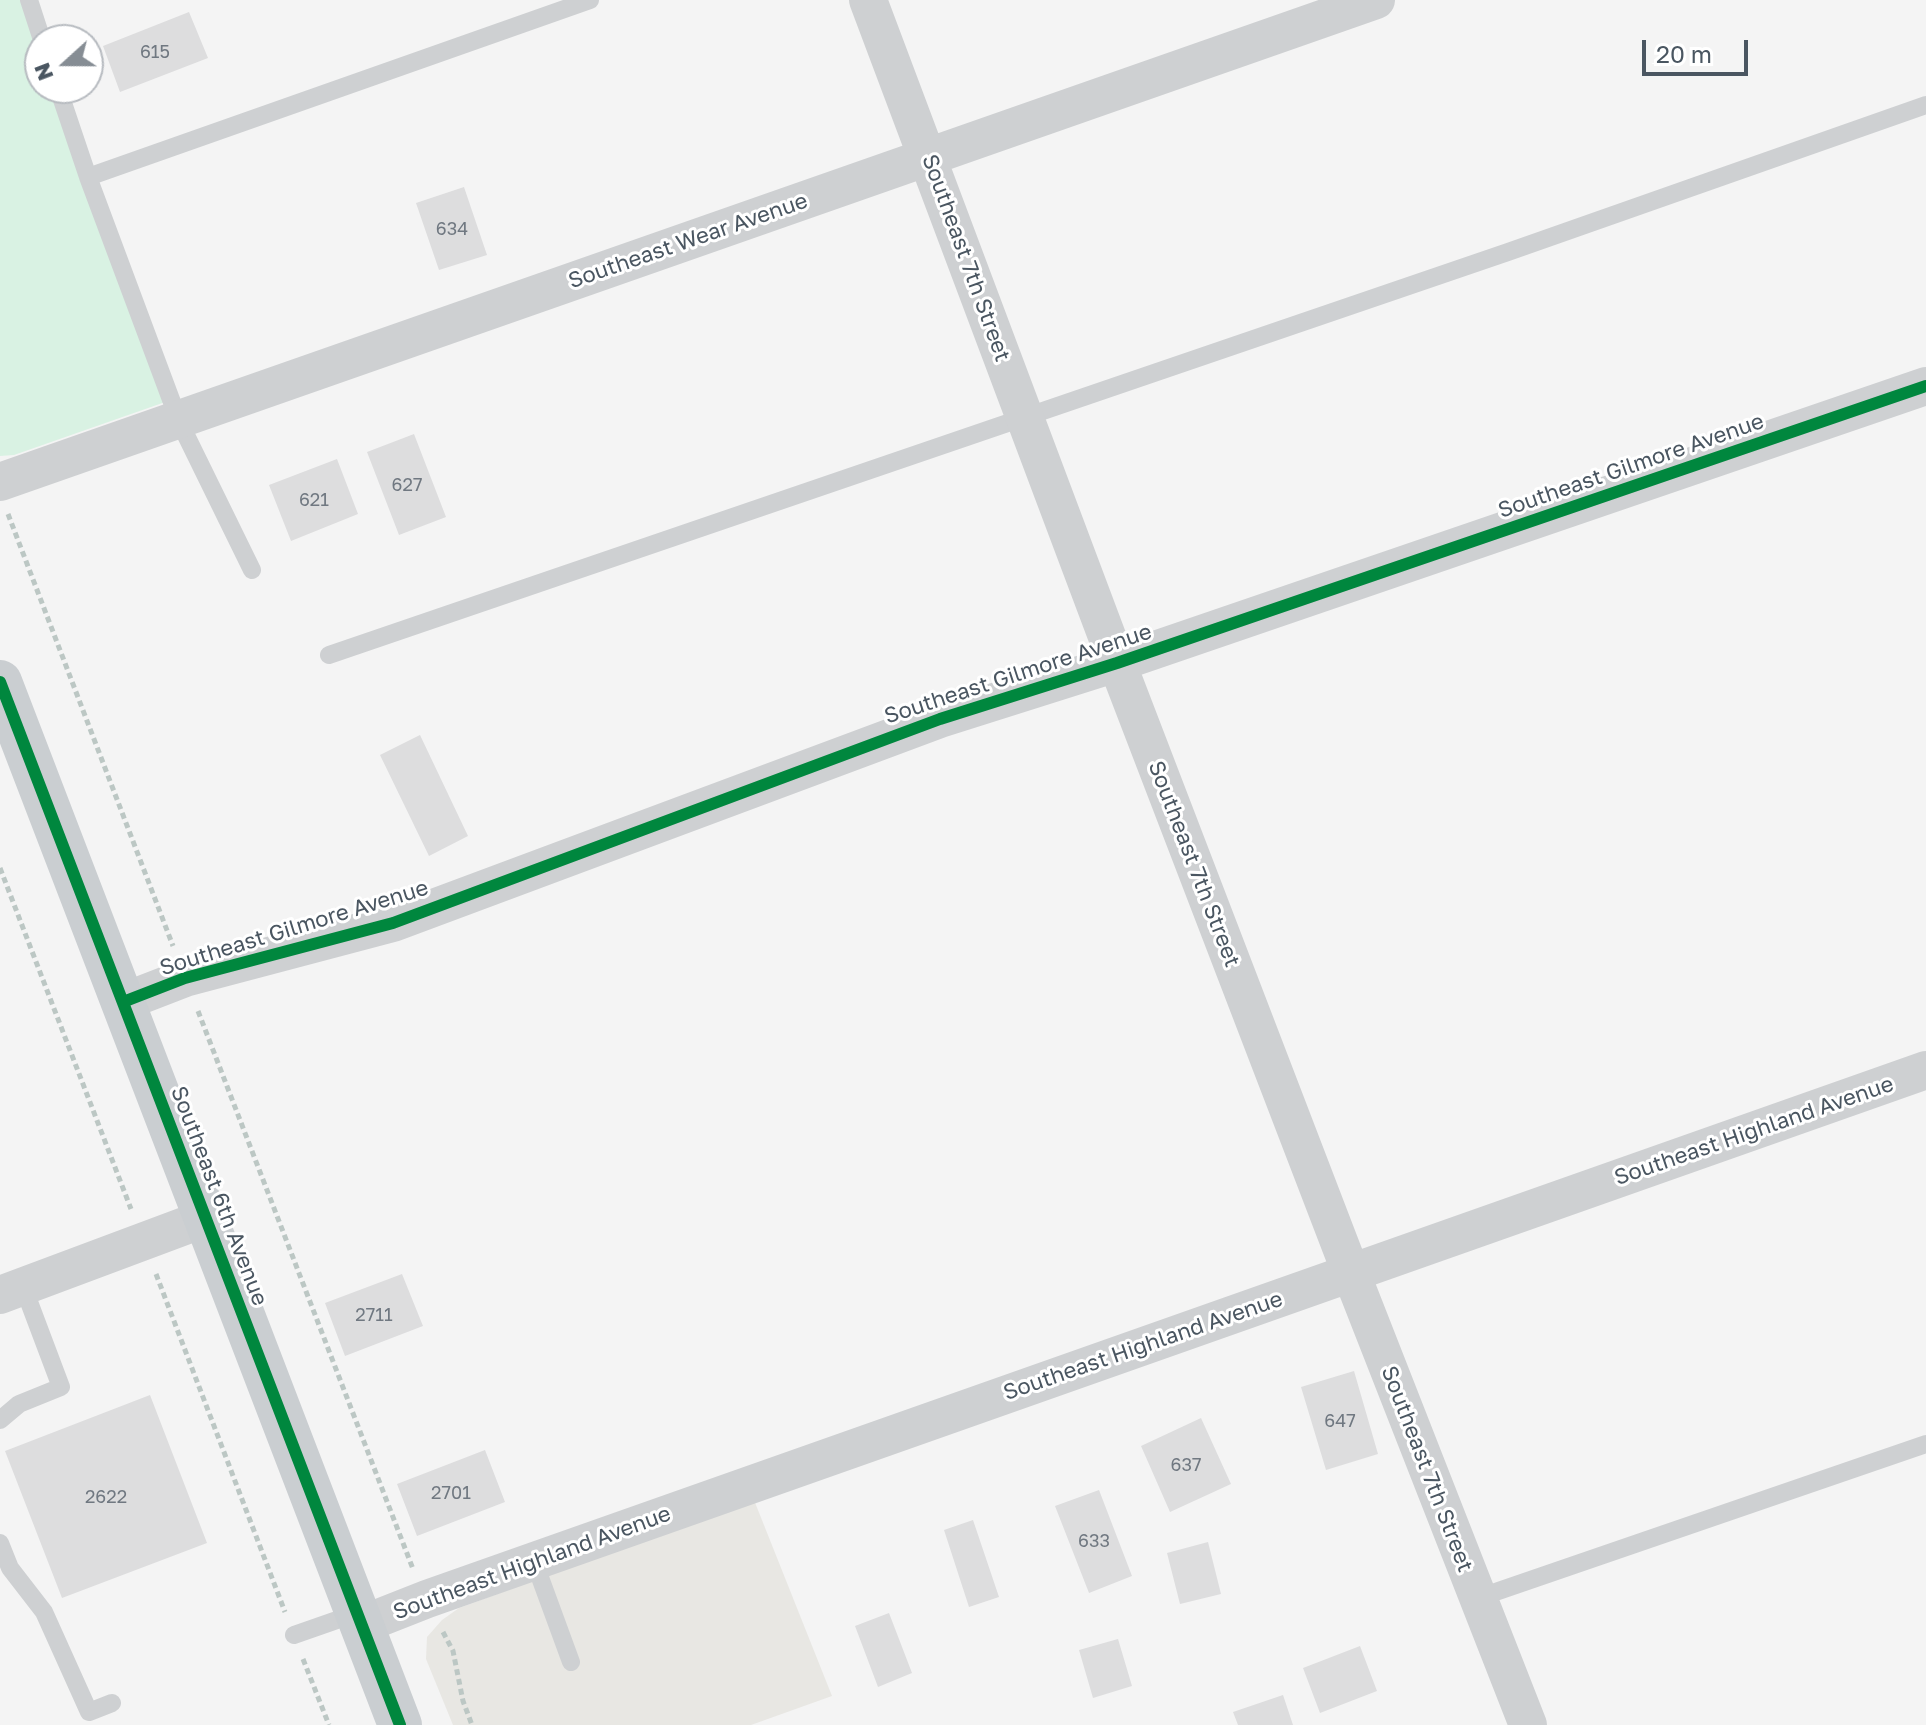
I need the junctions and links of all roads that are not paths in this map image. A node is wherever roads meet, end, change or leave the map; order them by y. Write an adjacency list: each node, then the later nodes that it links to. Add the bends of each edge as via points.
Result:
1 (29, 0): 5 (lane)
2 (590, 0): 9 (lane)
3 (868, 0): 8 (street, Southeast 7th Street)
4 (1376, 0): 8 (street, Southeast Wear Avenue)
5 (37, 24)
6 (63, 104): 9 (lane)
7 (1926, 105): 11 (lane)
8 (928, 156): 11 (street, Southeast 7th Street); 12 (street, Southeast Wear Avenue)
9 (88, 177): 12 (lane)
10 (1926, 386): 16 (street, Southeast Gilmore Avenue)
11 (1025, 416): 15 (lane); 16 (street, Southeast 7th Street)
12 (179, 421): 13 (street, Southeast Wear Avenue); 14 (lane)
13 (3, 496)
14 (252, 570)
15 (329, 655)
16 (1117, 663): 18 (street, Southeast Gilmore Avenue, via 940,719 393,923 185,978); 21 (street, Southeast 7th Street)
17 (0, 682): 18 (main road, Southeast 6th Avenue)
18 (123, 1002): 20 (main road, Southeast 6th Avenue)
19 (1926, 1070): 21 (street, Southeast Highland Avenue)
20 (206, 1218): 22 (street); 28 (main road, Southeast 6th Avenue)
21 (1351, 1273): 26 (street, Southeast Highland Avenue); 27 (street, Southeast 7th Street)
22 (12, 1290): 23 (lane, via 61,1387 19,1404)
23 (0, 1420)
24 (1926, 1444): 27 (lane)
25 (0, 1543): 31 (lane, via 10,1568 44,1612 89,1712)
26 (534, 1561): 28 (street, Southeast Highland Avenue); 30 (lane)
27 (1478, 1598): 33 (street, Southeast 7th Street)
28 (359, 1619): 29 (lane); 32 (main road, Southeast 6th Avenue)
29 (294, 1635)
30 (571, 1662)
31 (112, 1703)
32 (400, 1725)
33 (1528, 1725)

